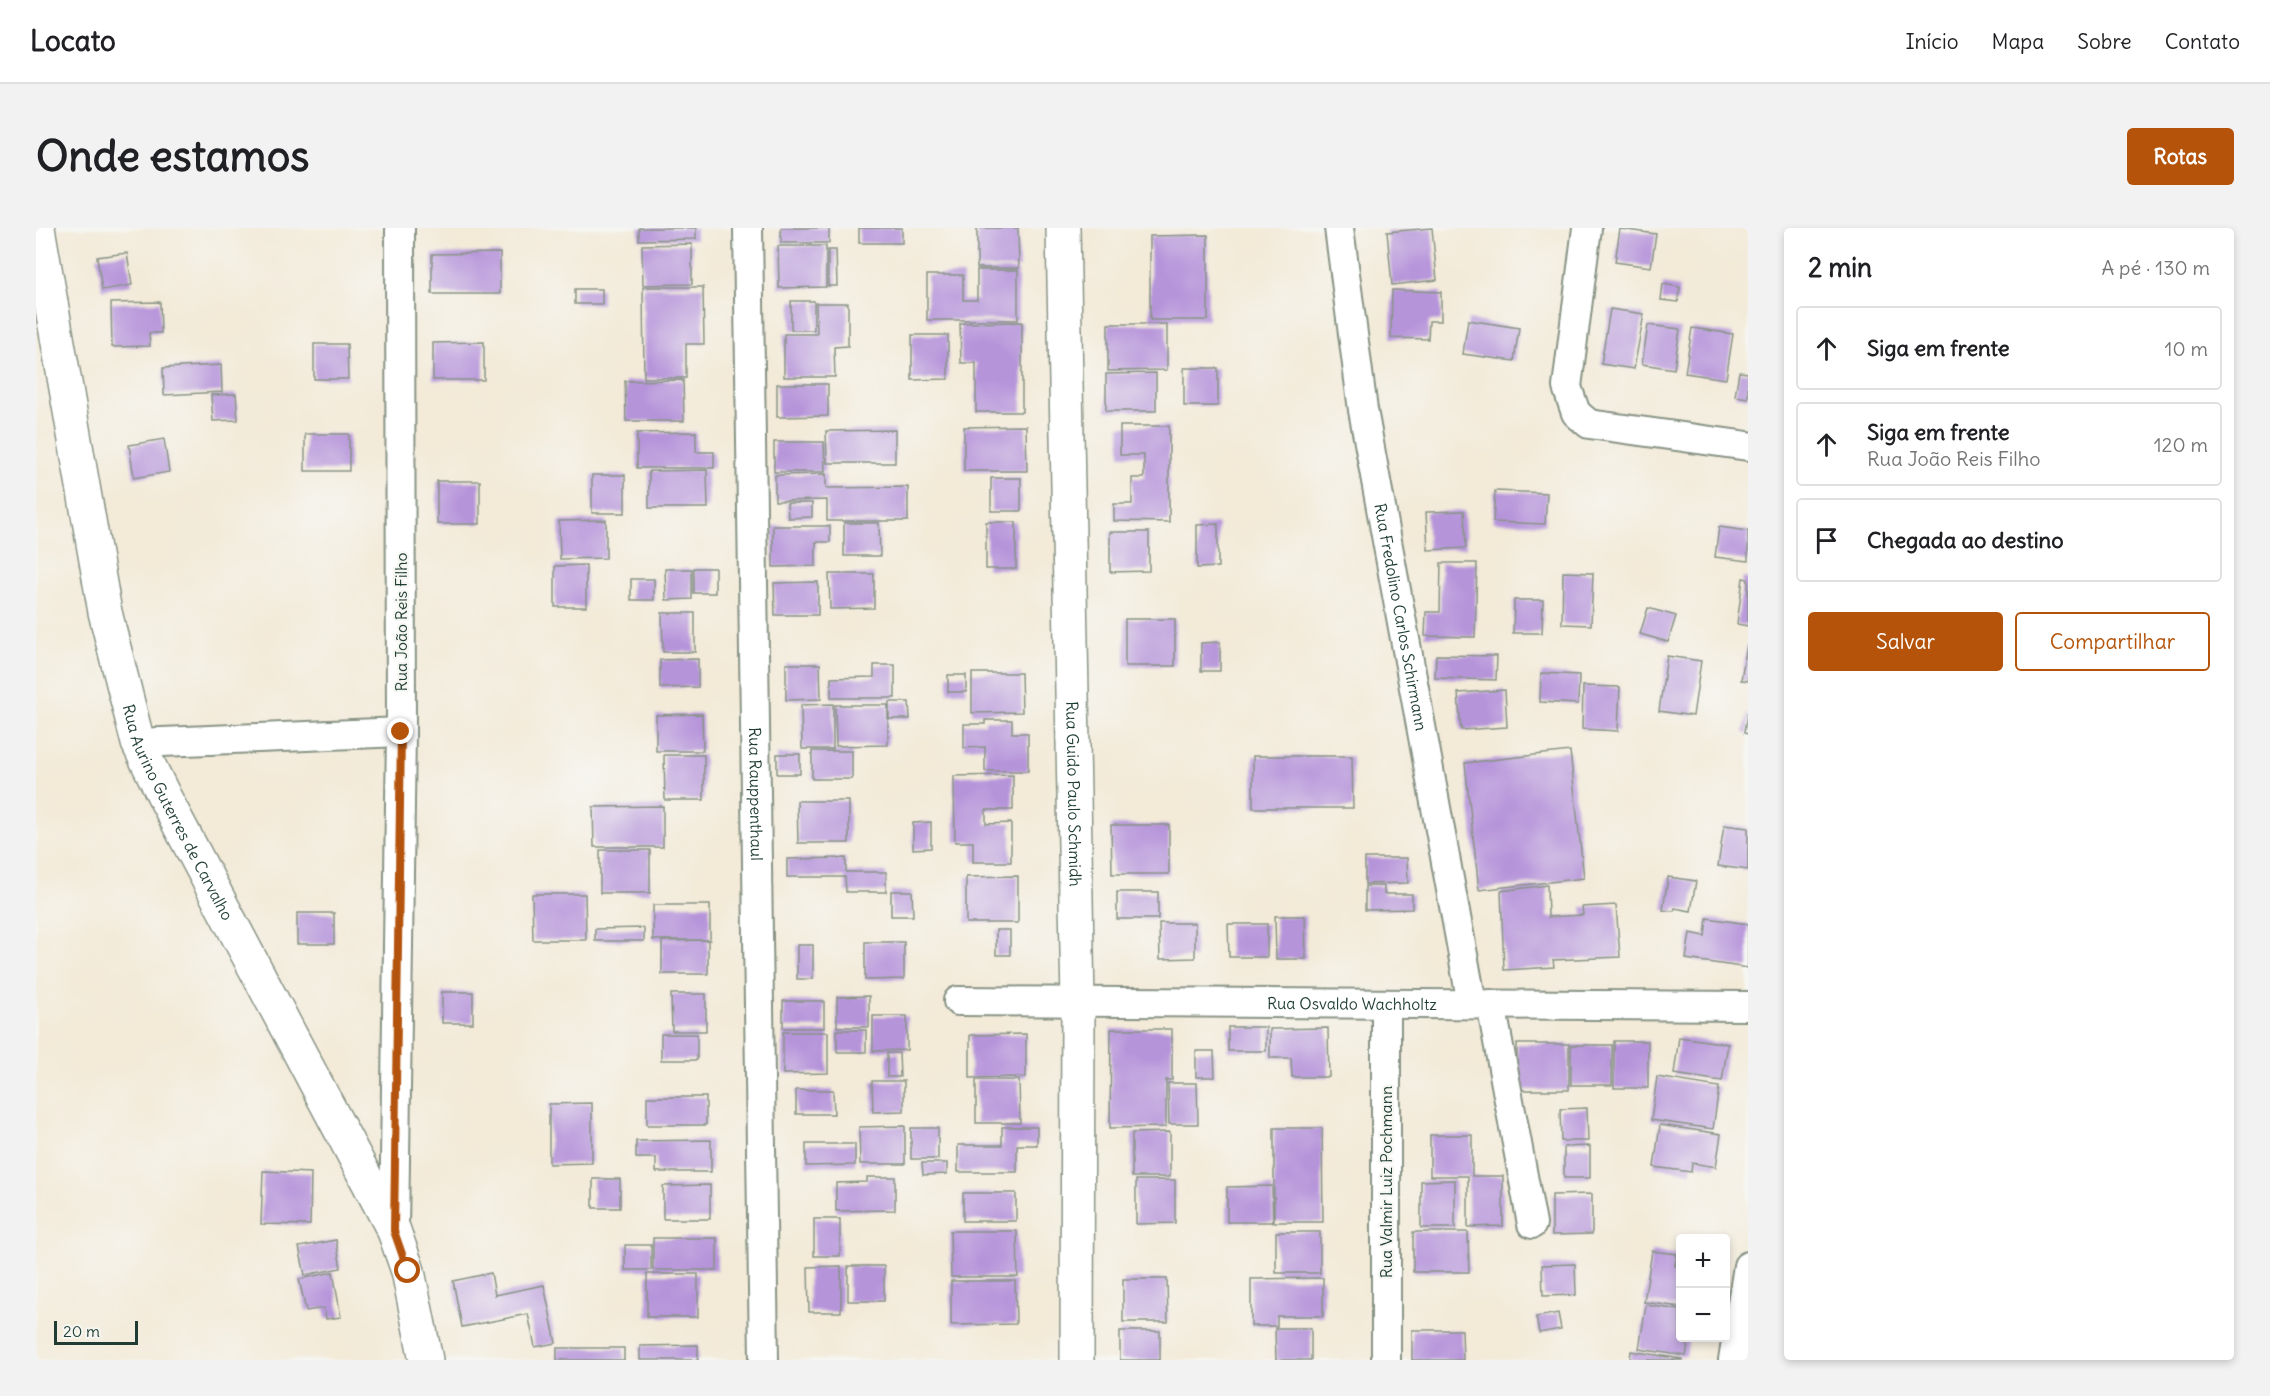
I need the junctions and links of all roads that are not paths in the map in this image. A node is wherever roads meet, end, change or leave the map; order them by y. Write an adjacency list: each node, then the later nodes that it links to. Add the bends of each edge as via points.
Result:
1 (38, 228): 9 (street, Rua Aurino Guterres de Carvalho, via 105,612)
2 (400, 228): 8 (street, Rua João Reis Filho)
3 (748, 228): 19 (street, Rua Rauppenthaul)
4 (1063, 228): 11 (street, Rua Guido Paulo Schmidh)
5 (1339, 228): 13 (street, Rua Fredolino Carlos Schirmann, via 1363,410)
6 (1587, 228): 7 (street, via 1567,387 1576,414 1589,424)
7 (1748, 446)
8 (401, 732): 9 (street); 16 (street, Rua João Reis Filho)
9 (138, 743): 16 (street, Rua Aurino Guterres de Carvalho)
10 (958, 1001): 11 (street, Rua Osvaldo Wachholtz)
11 (1078, 1002): 12 (street, Rua Osvaldo Wachholtz); 20 (street, Rua Guido Paulo Schmidh)
12 (1386, 1004): 13 (street, Rua Osvaldo Wachholtz); 21 (street, Rua Valmir Luiz Pochmann)
13 (1481, 1004): 14 (street, Rua Osvaldo Wachholtz); 15 (street, Rua Fredolino Carlos Schirmann)
14 (1748, 1006)
15 (1532, 1224)
16 (394, 1231): 18 (street, Rua Aurino Guterres de Carvalho, via 408,1271)
17 (1748, 1266): 22 (street)
18 (426, 1360)
19 (764, 1360)
20 (1077, 1360)
21 (1386, 1360)
22 (1733, 1360)

